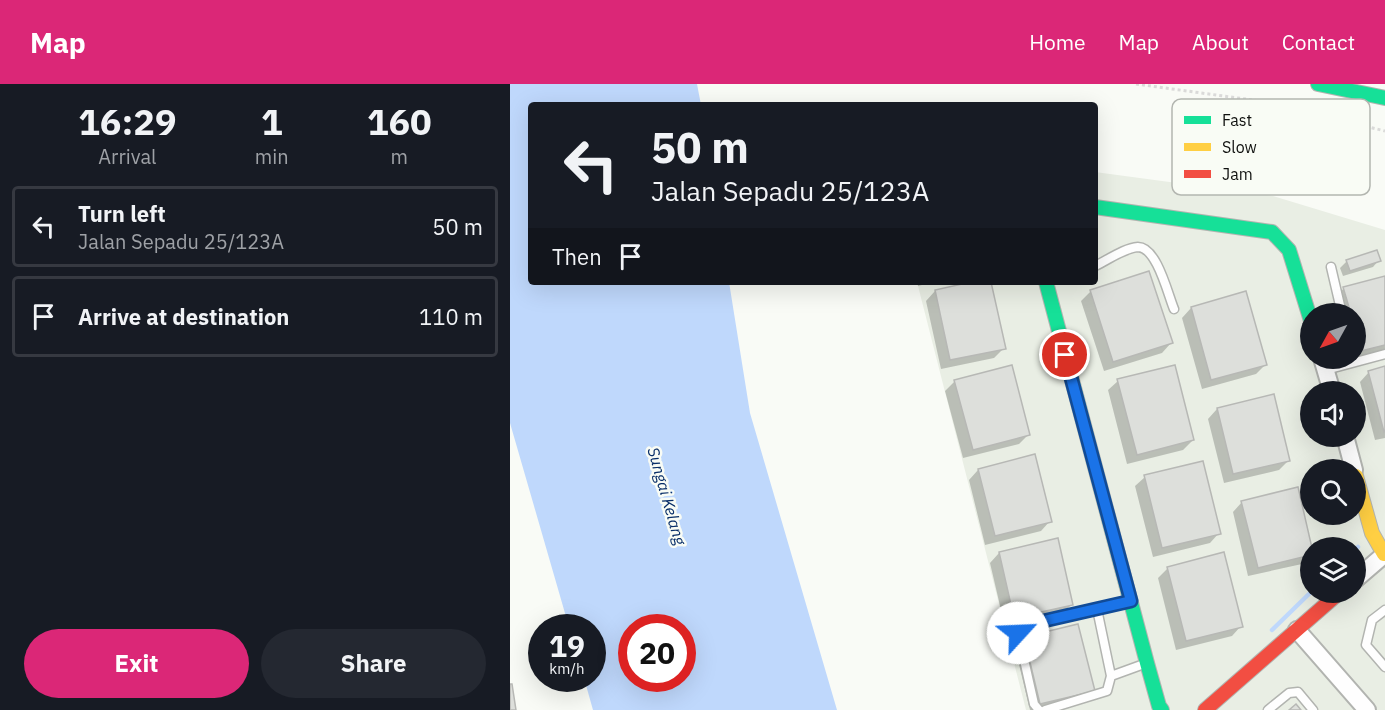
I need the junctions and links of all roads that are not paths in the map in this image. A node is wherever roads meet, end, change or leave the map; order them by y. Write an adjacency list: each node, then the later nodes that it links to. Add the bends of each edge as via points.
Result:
1 (1318, 84): 2 (main road)
2 (1385, 98)
3 (1098, 207): 7 (main road, via 1272,232 1289,250)
4 (1098, 265): 9 (lane, via 1130,249 1147,250 1155,258)
5 (1331, 267): 8 (lane)
6 (1049, 285): 15 (main road)
7 (1305, 303)
8 (1339, 303)
9 (1174, 309)
10 (1385, 354): 11 (lane)
11 (1366, 358)
12 (1366, 512): 13 (main road, via 1372,533)
13 (1385, 554): 14 (street)
14 (1366, 570)
15 (1131, 601): 17 (lane); 20 (main road)
16 (1328, 603): 19 (main road)
17 (1097, 609): 22 (lane); 23 (lane, via 1026,625 1018,633 1034,704)
18 (1385, 610): 21 (lane, via 1372,620 1366,645)
19 (1297, 630): 26 (main road); 29 (street)
20 (1147, 663): 22 (lane); 25 (main road)
21 (1385, 667)
22 (1111, 676): 24 (lane, via 1107,691)
23 (1039, 710)
24 (1045, 710)
25 (1162, 710)
26 (1205, 710)
27 (1268, 710): 28 (lane, via 1289,693 1298,692)
28 (1313, 710)
29 (1367, 710)

